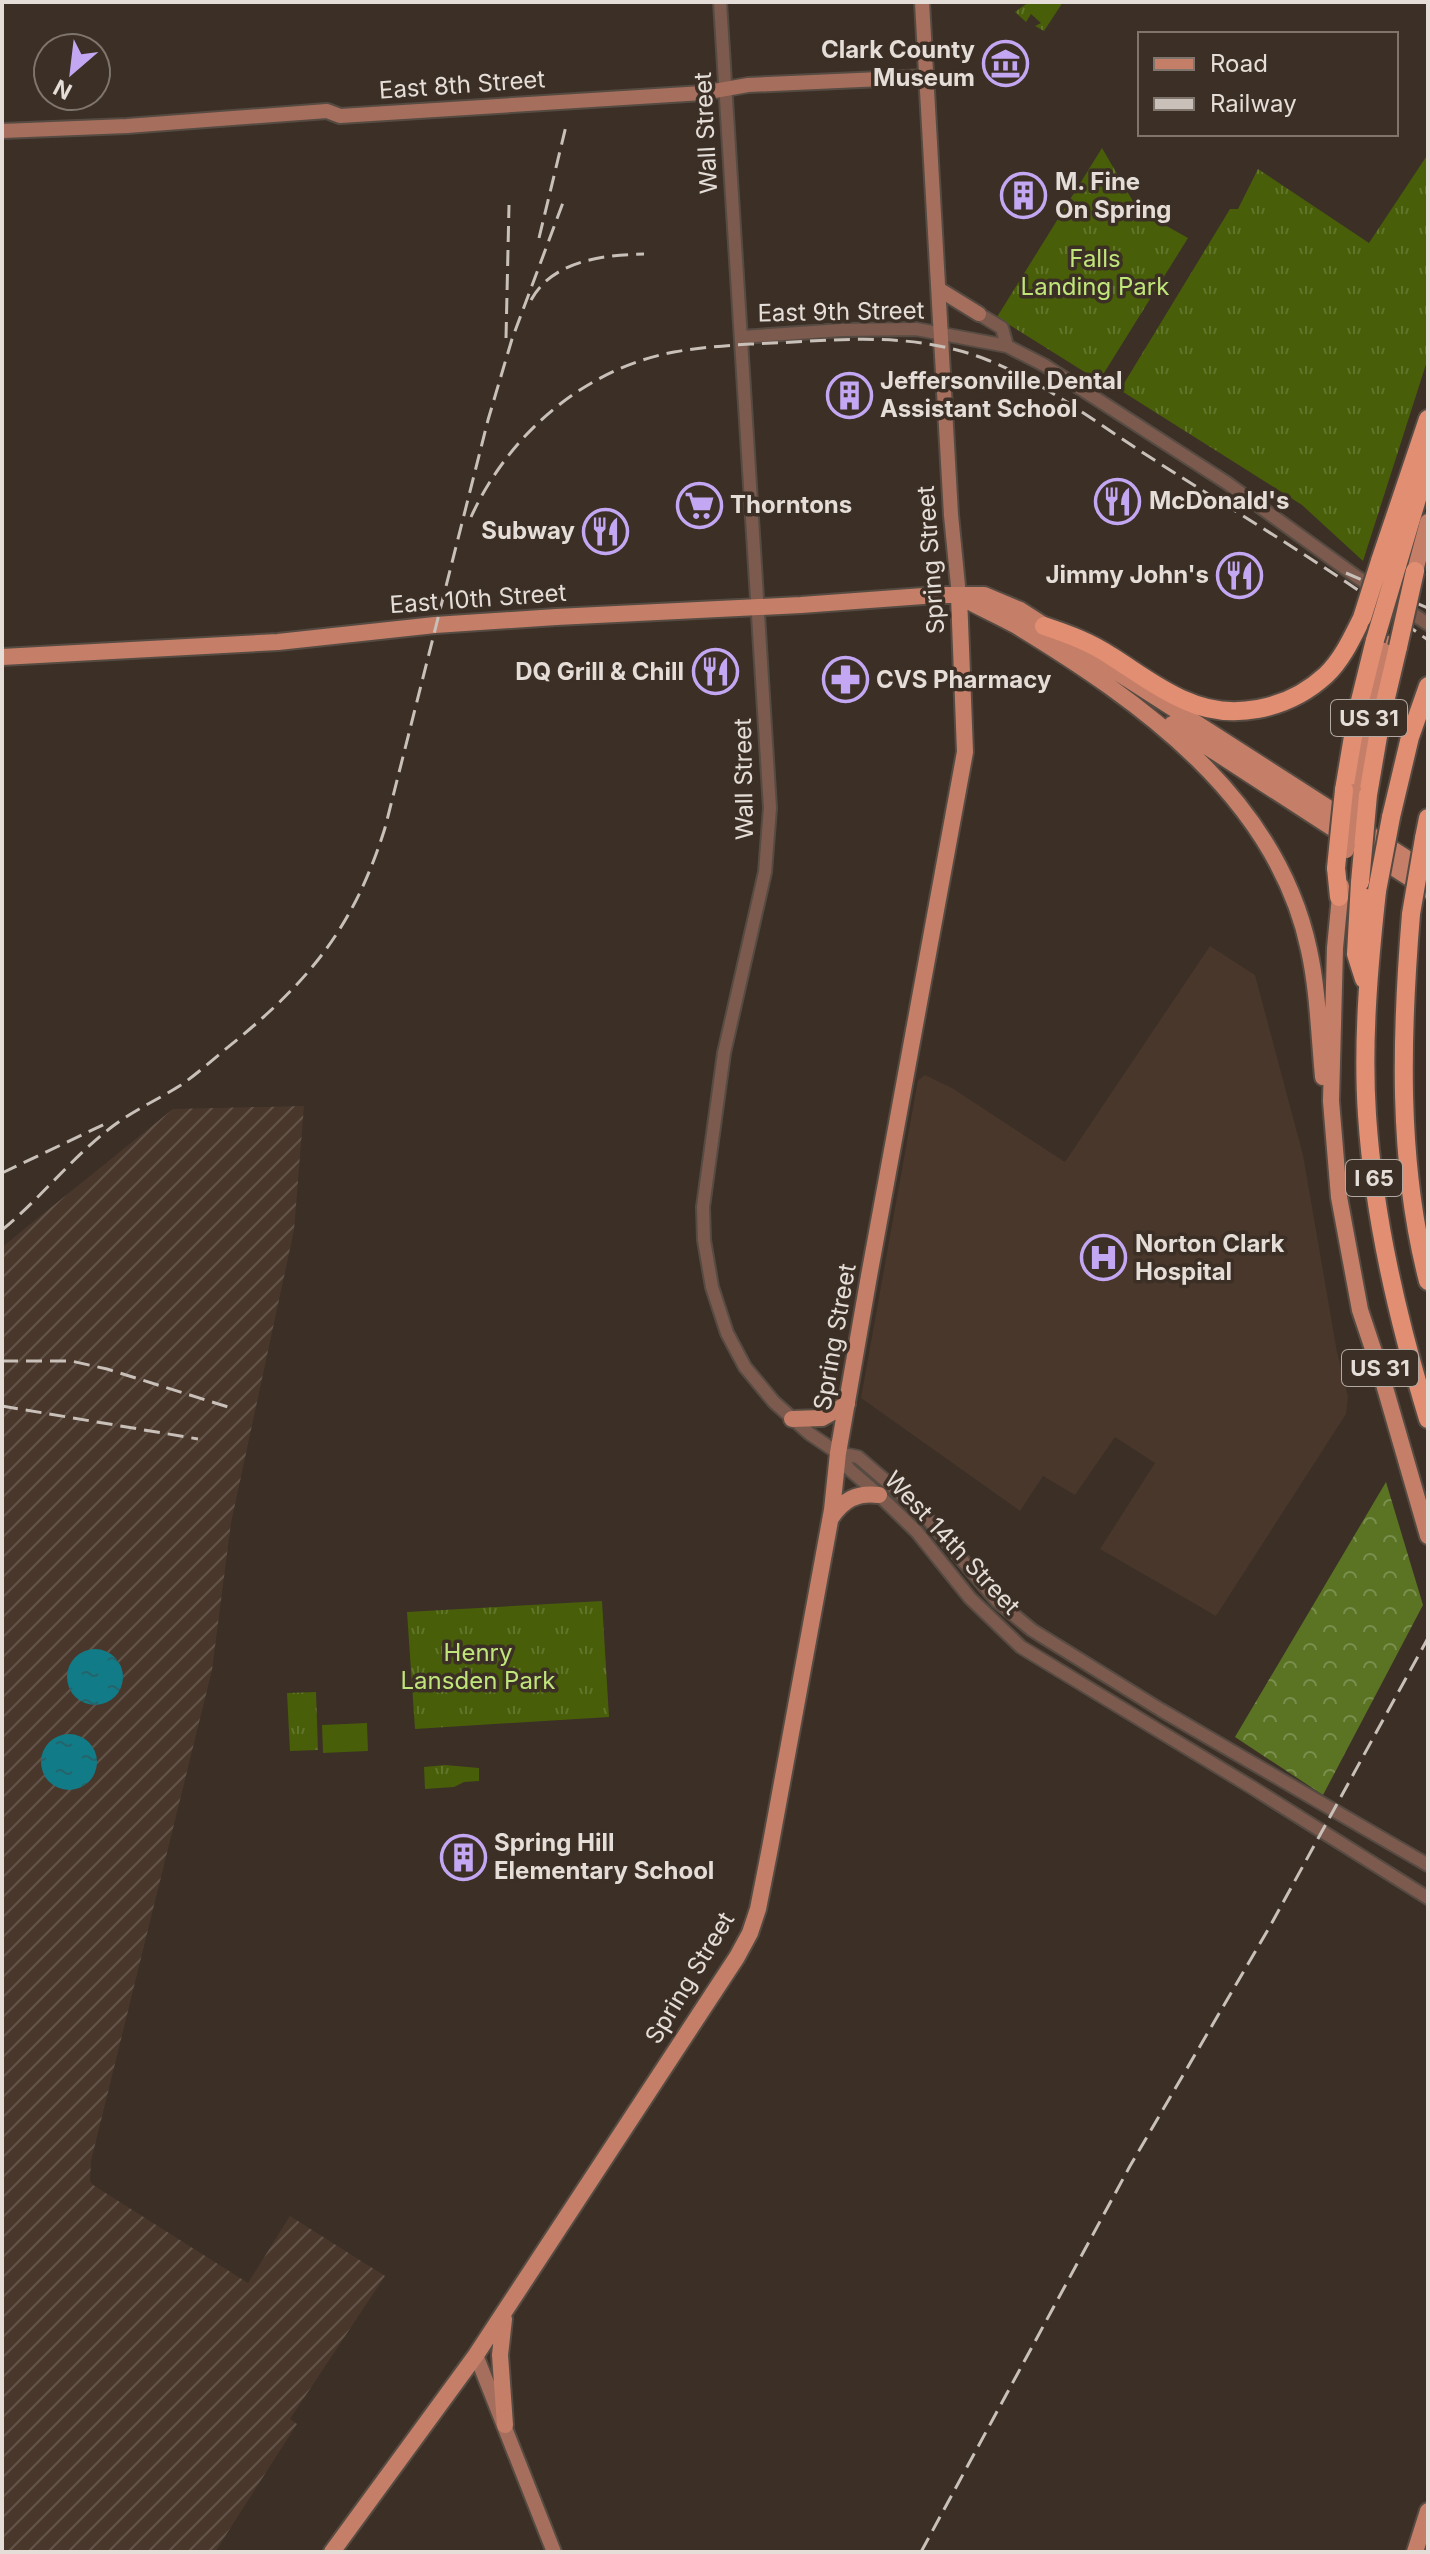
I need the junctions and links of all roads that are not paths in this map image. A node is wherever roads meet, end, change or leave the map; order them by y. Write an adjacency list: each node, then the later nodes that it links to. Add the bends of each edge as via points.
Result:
1 (720, 2): 4 (street, Wall Street)
2 (922, 2): 3 (main road, Spring Street)
3 (926, 77): 4 (main road, East 8th Street); 6 (main road, Spring Street)
4 (725, 88): 5 (main road, East 8th Street, via 340,116 327,111); 9 (street, Wall Street)
5 (2, 131)
6 (940, 290): 7 (main road); 8 (main road, Spring Street)
7 (979, 314): 10 (street, via 1002,328)
8 (942, 333): 9 (street, East 9th Street, via 884,329); 10 (street, East 9th Street); 15 (main road, Spring Street)
9 (742, 337): 16 (street, Wall Street)
10 (1007, 346): 17 (street, via 1227,483)
11 (1428, 419): 14 (highway)
12 (1428, 462): 14 (highway)
13 (1428, 522): 14 (main road)
14 (1397, 566): 18 (highway, bridge, via 1327,673 1302,693 1268,708 1229,712 1180,699 1076,636); 22 (highway, bridge, via 1381,719)
15 (959, 596): 16 (main road, East 10th Street); 18 (main road, East 10th Street, via 999,600); 21 (main road, via 1013,624); 30 (main road, Spring Street, via 965,752)
16 (758, 607): 19 (main road, East 10th Street); 31 (street, Wall Street, via 768,856 724,1053 703,1224 712,1287 732,1346 762,1389)
17 (1428, 624)
18 (1044, 626): 24 (main road, East 10th Street)
19 (2, 657)
20 (1428, 686): 27 (highway, I 65, bridge, via 1391,817 1377,891)
21 (1112, 689): 25 (main road); 28 (main road, via 1221,781 1262,835 1291,893 1309,948 1323,1082)
22 (1355, 793): 26 (highway, bridge); 27 (highway, bridge, via 1360,882 1356,954)
23 (1428, 818): 29 (highway, I 65, bridge, via 1411,914 1402,1065 1413,1200)
24 (1428, 872)
25 (1428, 890)
26 (1339, 897): 28 (main road, US 31)
27 (1368, 989): 32 (highway, I 65, via 1367,1113 1377,1201 1396,1304)
28 (1331, 1101): 36 (main road, US 31, via 1339,1197 1360,1310)
29 (1428, 1281)
30 (847, 1404): 31 (main road, via 822,1418); 33 (main road, Spring Street)
31 (792, 1419): 33 (street, Wall Street)
32 (1428, 1419)
33 (838, 1453): 34 (street, West 14th Street); 35 (main road, Spring Street); 37 (street, West 14th Street, via 858,1457 908,1500 997,1601 1032,1630)
34 (879, 1495): 35 (main road, via 849,1499); 38 (street, West 14th Street, via 1021,1647)
35 (830, 1520): 39 (main road, Spring Street, via 750,1933)
36 (1428, 1536)
37 (1428, 1865)
38 (1428, 1898)
39 (506, 2310): 40 (main road, Spring Street); 41 (main road, via 500,2355)
40 (476, 2355): 41 (main road); 43 (main road, Spring Street)
41 (505, 2425): 44 (main road)
42 (1428, 2511): 45 (main road)
43 (332, 2552)
44 (554, 2552)
45 (1415, 2552)

